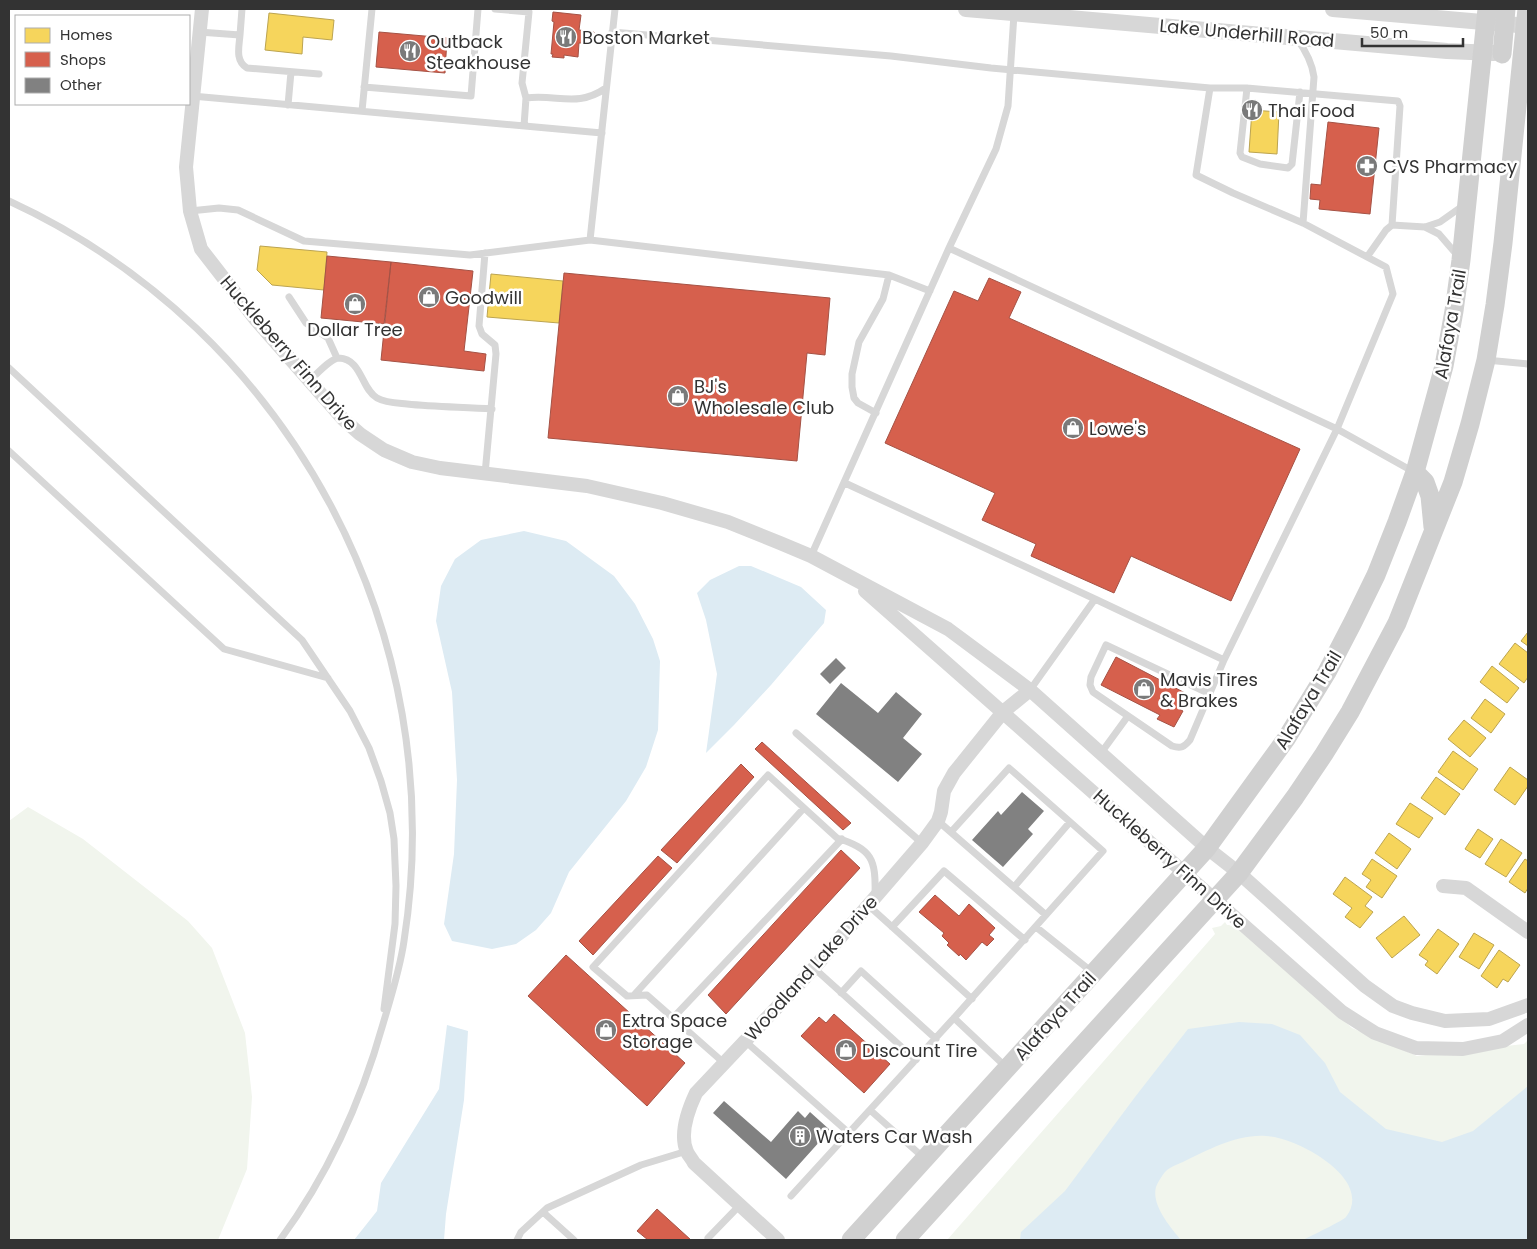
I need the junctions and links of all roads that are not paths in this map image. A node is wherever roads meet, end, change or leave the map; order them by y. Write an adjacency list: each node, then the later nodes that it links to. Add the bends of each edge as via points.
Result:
1 (202, 9): 13 (street, Huckleberry Finn Drive)
2 (242, 9): 15 (lane)
3 (372, 9): 23 (lane)
4 (478, 9): 23 (lane, via 471,96)
5 (495, 9): 30 (lane, via 529,12 522,83)
6 (615, 9): 14 (lane)
7 (966, 9): 9 (street, Lake Underhill Road)
8 (1333, 9): 10 (street, Lake Underhill Road)
9 (1014, 11): 16 (street, Lake Underhill Road); 20 (lane)
10 (1487, 16): 11 (street, Lake Underhill Road); 17 (main road, Alafaya Trail)
11 (1506, 17): 12 (street, Lake Underhill Road); 18 (main road)
12 (1527, 20): 19 (main road)
13 (200, 32): 15 (lane); 29 (street, Huckleberry Finn Drive)
14 (612, 32): 20 (lane, via 892,56); 24 (lane)
15 (240, 35): 21 (lane, via 238,54 242,65)
16 (1296, 37): 17 (street, Lake Underhill Road); 28 (lane, via 1312,66)
17 (1482, 53): 18 (street, Lake Underhill Road); 36 (main road, Alafaya Trail)
18 (1502, 54): 19 (street, Lake Underhill Road)
19 (1526, 55): 50 (main road)
20 (1011, 70): 25 (lane); 42 (lane, via 1008,106 996,149)
21 (291, 72): 22 (lane); 31 (lane)
22 (319, 74)
23 (364, 87): 32 (lane)
24 (606, 88): 30 (lane, via 583,99); 34 (lane)
25 (1210, 88): 26 (lane); 38 (lane, via 1196,175)
26 (1246, 88): 27 (lane); 27 (lane, via 1242,157 1260,164 1288,168 1292,164)
27 (1300, 92): 28 (lane)
28 (1313, 93): 38 (lane); 39 (lane, via 1398,101)
29 (192, 96): 31 (lane); 37 (street, Huckleberry Finn Drive, via 186,167)
30 (526, 98): 33 (lane)
31 (288, 105): 32 (lane)
32 (362, 112): 33 (lane)
33 (524, 126): 34 (lane)
34 (602, 133): 41 (lane)
35 (9, 201): 100 (lane, via 120,264 214,344 292,439 352,548 374,602 393,668 403,714 412,790 412,868 405,933 400,965)
36 (1468, 201): 40 (lane, via 1440,222); 45 (main road, Alafaya Trail)
37 (190, 211): 43 (lane, via 238,210 304,241 470,255); 53 (street, Huckleberry Finn Drive, via 201,249)
38 (1302, 223): 44 (lane)
39 (1392, 225): 40 (lane); 44 (lane)
40 (1425, 227): 45 (lane, via 1439,234)
41 (590, 240): 43 (lane); 46 (lane)
42 (949, 248): 47 (lane); 56 (lane)
43 (485, 253): 54 (lane, via 479,326 482,334 495,345)
44 (1367, 257): 56 (lane, via 1386,267 1393,294)
45 (1461, 260): 58 (main road, Alafaya Trail, via 1444,366)
46 (889, 275): 47 (lane); 55 (lane, via 883,299 859,342 852,374 854,398)
47 (930, 291): 55 (lane)
48 (289, 297): 49 (lane, via 306,323 328,338)
49 (337, 358): 53 (lane); 54 (lane, via 353,363 370,392 384,402)
50 (1486, 360): 51 (lane); 61 (main road, via 1453,482)
51 (1528, 364)
52 (9, 368): 66 (lane, via 302,640)
53 (309, 381): 59 (street, Huckleberry Finn Drive, via 343,419 384,450 412,462)
54 (492, 408): 59 (lane)
55 (876, 413): 60 (lane)
56 (1337, 429): 58 (lane); 65 (lane)
57 (9, 451): 66 (lane, via 224,649)
58 (1415, 472): 61 (main road, via 1425,482 1430,496); 79 (main road, Alafaya Trail, via 1376,574 1327,672 1286,739)
59 (485, 474): 62 (street, Huckleberry Finn Drive, via 587,486 662,503 728,522)
60 (845, 483): 62 (lane); 64 (lane)
61 (1433, 531): 81 (main road, via 1396,623 1350,712 1295,797)
62 (811, 556): 63 (street, Huckleberry Finn Drive)
63 (847, 575): 67 (street, Huckleberry Finn Drive, via 948,629); 69 (street, Huckleberry Finn Drive)
64 (1095, 599): 65 (lane); 67 (lane)
65 (1224, 660): 68 (lane)
66 (328, 678): 100 (lane, via 369,748 386,797 394,839 395,924)
67 (1030, 690): 69 (street, Woodland Lake Drive); 72 (street, Huckleberry Finn Drive)
68 (1210, 694): 70 (lane, via 1190,740 1178,748); 70 (lane, via 1106,645 1090,685 1093,692)
69 (1004, 712): 74 (street, Woodland Lake Drive, via 954,773 944,791); 80 (street, Huckleberry Finn Drive)
70 (1128, 716): 72 (lane)
71 (796, 733): 78 (lane)
72 (1101, 753): 79 (street, Huckleberry Finn Drive)
73 (804, 808): 77 (lane); 94 (lane); 94 (lane, via 768,775 594,967 627,996)
74 (938, 821): 76 (lane); 78 (street, Woodland Lake Drive)
75 (1070, 822): 76 (lane, via 1010,768); 83 (lane); 86 (lane, via 1103,851)
76 (951, 832): 83 (lane)
77 (842, 839): 85 (lane, via 870,856 874,870); 97 (lane)
78 (922, 843): 85 (street, Woodland Lake Drive)
79 (1207, 848): 80 (main road, Alafaya Trail); 81 (street, Huckleberry Finn Drive)
80 (1184, 873): 84 (street, Huckleberry Finn Drive); 92 (main road, Alafaya Trail)
81 (1239, 873): 84 (main road); 96 (street, Huckleberry Finn Drive, via 1365,986 1393,1006 1445,1021 1489,1019)
82 (1443, 886): 89 (street, via 1466,888)
83 (1014, 887): 86 (lane)
84 (1214, 899): 99 (street, Huckleberry Finn Drive, via 1342,1012 1375,1033 1416,1048 1463,1049 1503,1041); 119 (main road)
85 (872, 903): 87 (lane); 91 (street, Woodland Lake Drive)
86 (1046, 915): 88 (lane)
87 (892, 927): 90 (lane, via 944,871); 95 (lane)
88 (1036, 927): 90 (lane); 92 (lane)
89 (1528, 932)
90 (1024, 940): 95 (lane)
91 (814, 968): 93 (lane); 102 (street, Woodland Lake Drive)
92 (1093, 974): 105 (main road, Alafaya Trail)
93 (841, 993): 101 (lane, via 862,971); 103 (lane)
94 (634, 995): 97 (lane, via 647,995)
95 (972, 999): 98 (lane)
96 (1528, 1004)
97 (673, 1018): 104 (lane)
98 (954, 1018): 101 (lane); 105 (lane)
99 (1528, 1025)
100 (380, 1034): 114 (lane, via 363,1087 334,1152)
101 (936, 1039): 103 (lane)
102 (745, 1041): 104 (street, Woodland Lake Drive); 107 (lane)
103 (916, 1060): 106 (lane)
104 (724, 1063): 108 (street, Woodland Lake Drive, via 696,1093 688,1111 684,1131)
105 (1007, 1068): 109 (main road, Alafaya Trail)
106 (870, 1110): 107 (lane); 109 (lane)
107 (849, 1133): 110 (lane)
108 (687, 1152): 111 (street, via 694,1163); 112 (lane, via 641,1165)
109 (925, 1159): 118 (main road, Alafaya Trail)
110 (791, 1196)
111 (740, 1205): 113 (lane); 117 (street)
112 (543, 1212): 115 (lane); 116 (lane)
113 (708, 1238)
114 (280, 1240)
115 (517, 1240)
116 (574, 1240)
117 (778, 1240)
118 (851, 1240)
119 (905, 1240)

